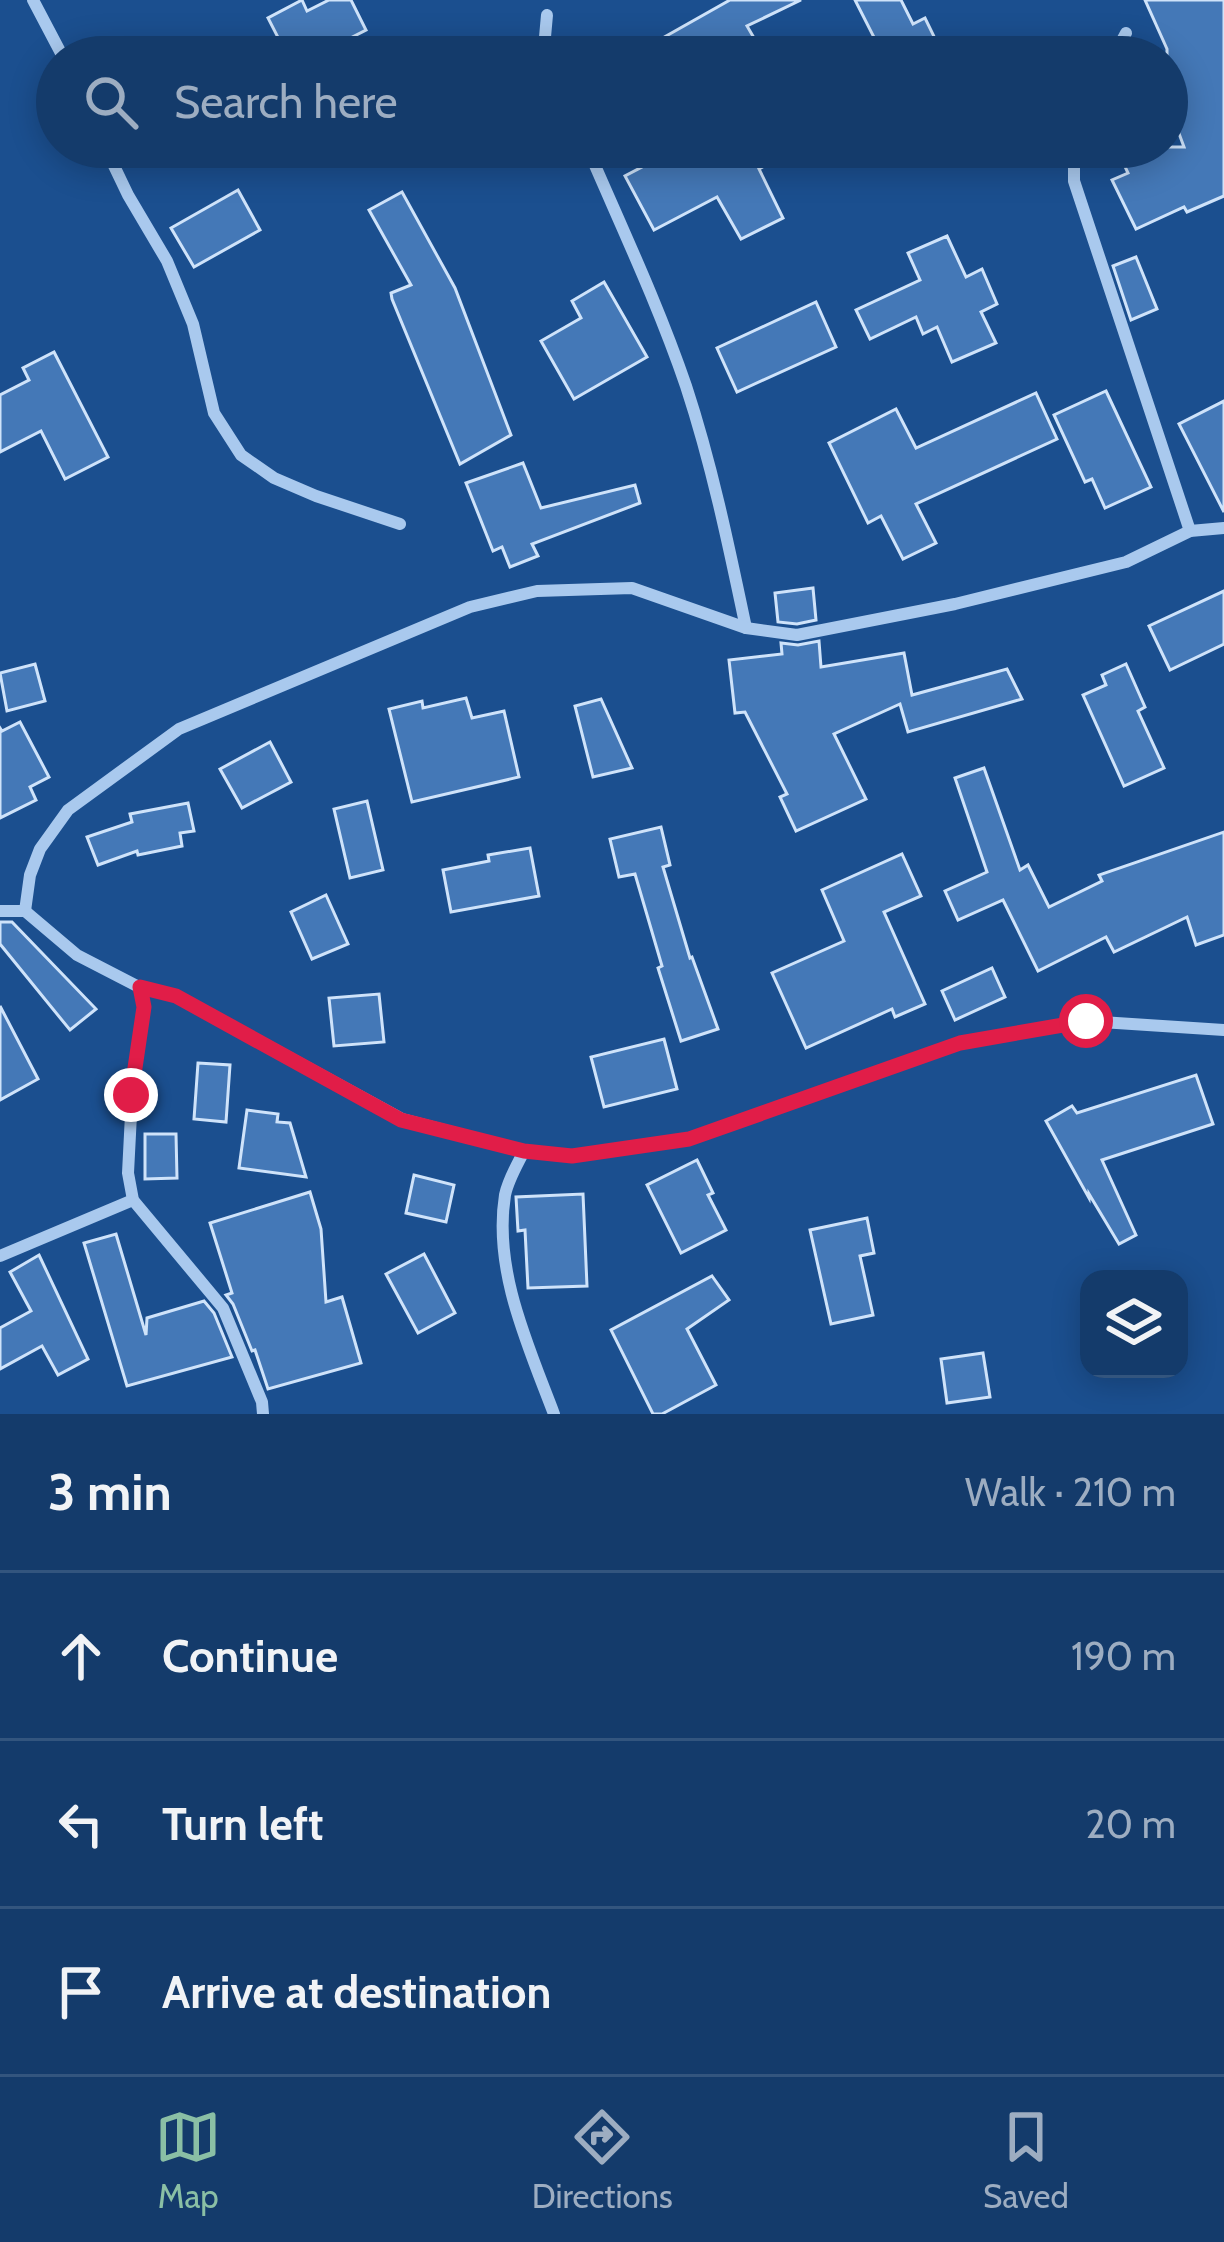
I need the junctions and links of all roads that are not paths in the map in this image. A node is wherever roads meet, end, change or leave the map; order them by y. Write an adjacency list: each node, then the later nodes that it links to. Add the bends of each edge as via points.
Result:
1 (33, 0): 4 (street)
2 (547, 15): 5 (street)
3 (1126, 33): 6 (street)
4 (52, 36)
5 (545, 36)
6 (1124, 36)
7 (115, 168): 10 (street, via 167,261 194,324 214,413 241,454 274,478)
8 (596, 168): 13 (street, via 687,391)
9 (1073, 168): 12 (street)
10 (400, 524)
11 (1224, 528): 12 (street)
12 (1190, 531): 13 (street, via 1126,562 955,604 797,635)
13 (746, 628): 15 (street, via 632,588 537,591 470,607 179,729 68,810 40,849)
14 (0, 911): 15 (street)
15 (25, 911): 16 (street, via 77,955)
16 (140, 987): 18 (street, via 176,996 401,1120); 19 (street, via 128,1173)
17 (1224, 1030): 18 (street, via 1086,1021 960,1043 689,1139 572,1156)
18 (524, 1151): 22 (street, via 506,1189 502,1234 520,1325)
19 (134, 1200): 20 (street); 21 (street, via 223,1308)
20 (0, 1256)
21 (263, 1414)
22 (554, 1414)

